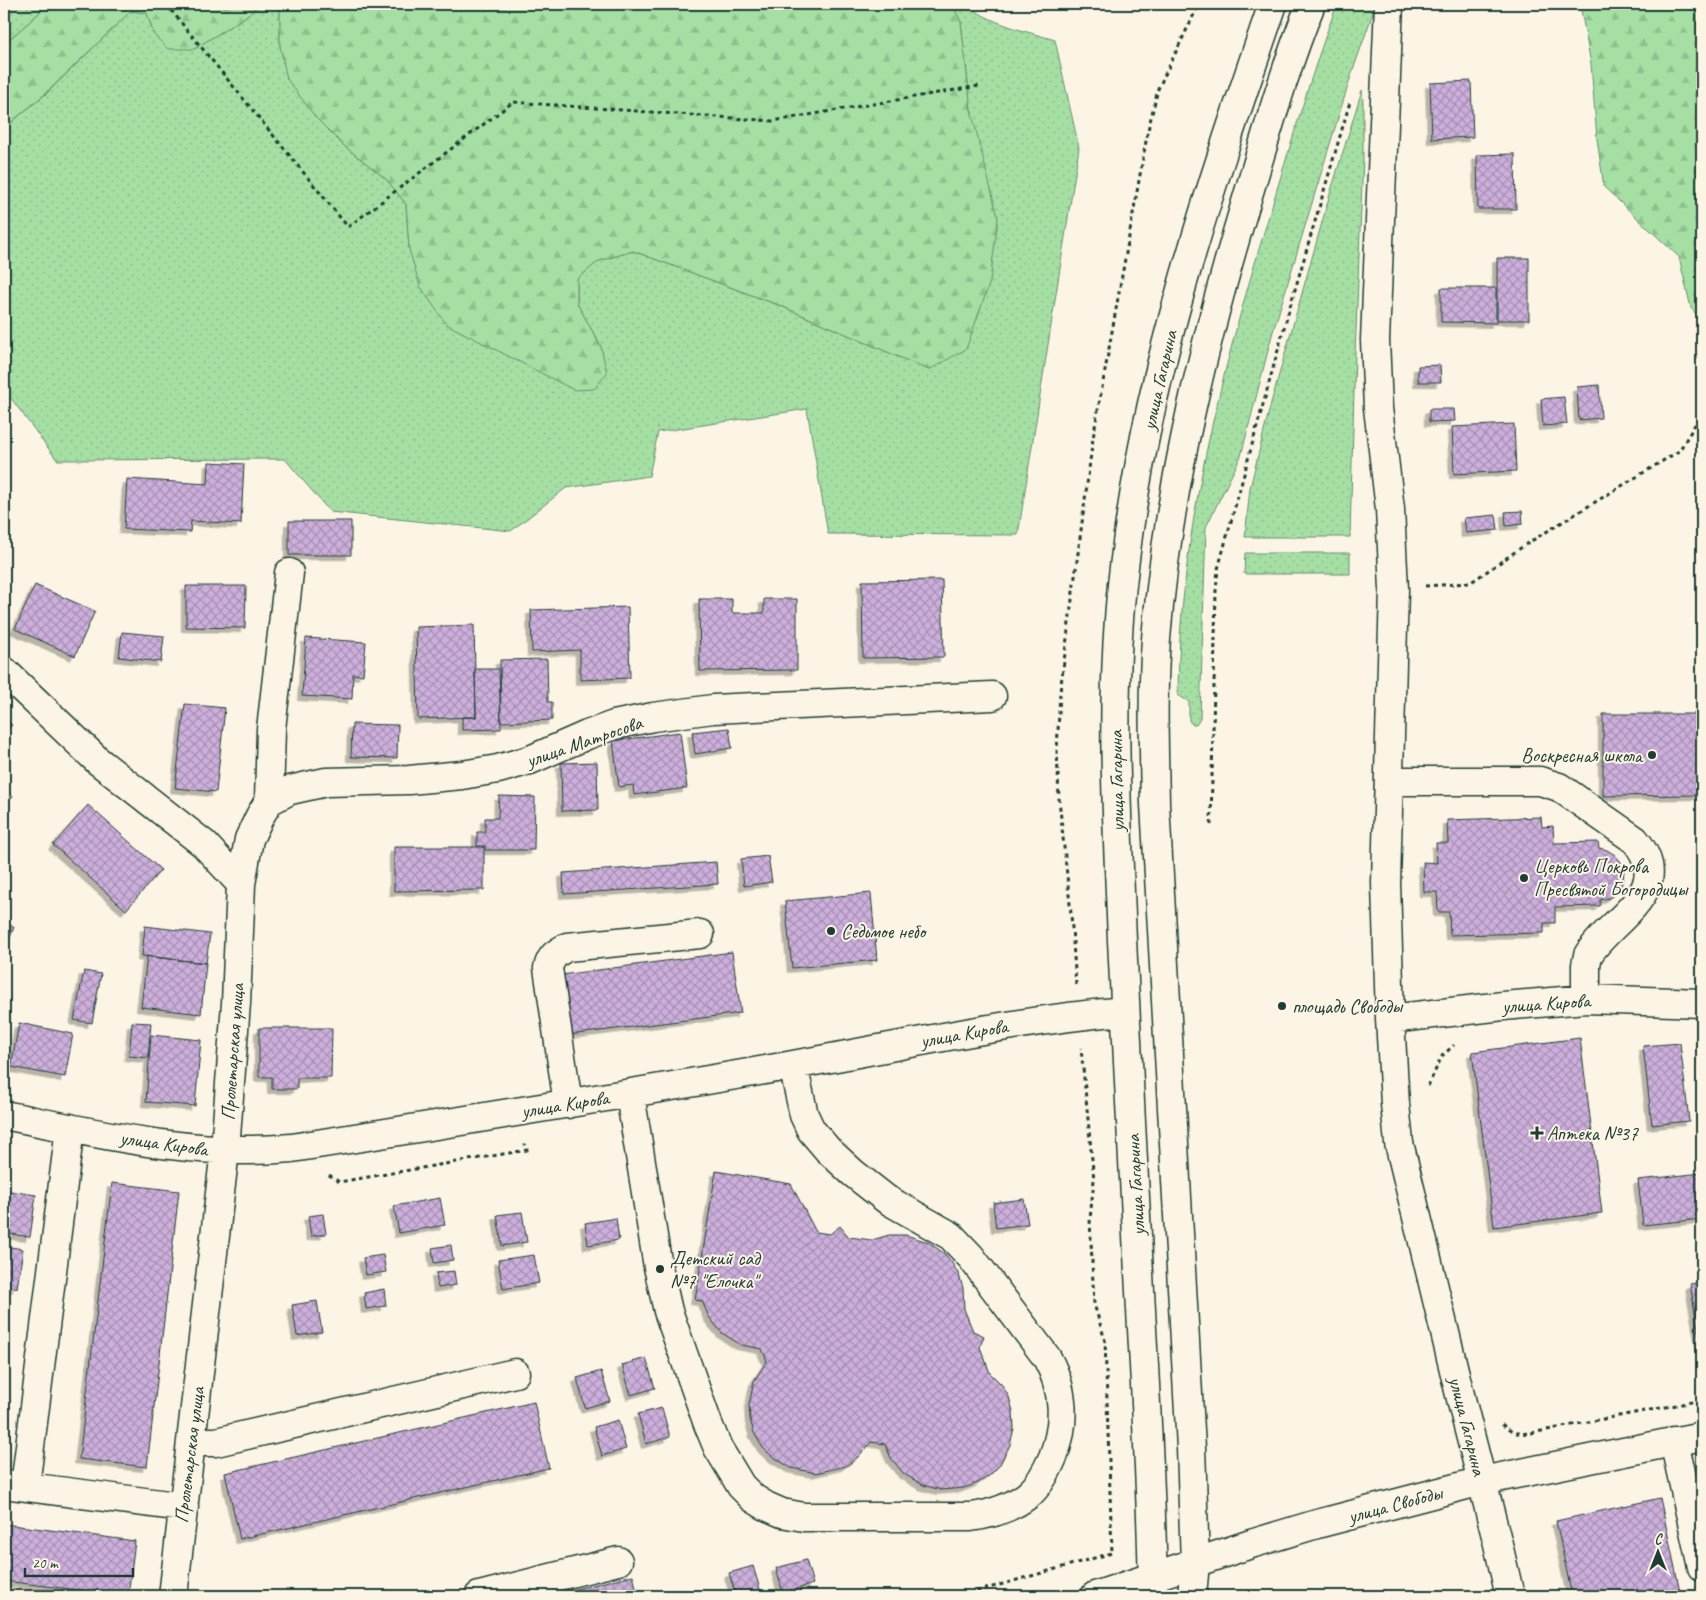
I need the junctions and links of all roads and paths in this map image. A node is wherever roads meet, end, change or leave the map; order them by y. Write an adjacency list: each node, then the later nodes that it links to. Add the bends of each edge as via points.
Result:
1 (166, 4): 5 (path, via 348,227 513,102 773,121)
2 (1273, 4): 19 (street, улица Гагарина, via 1236,110 1164,351 1135,492 1124,568 1114,709)
3 (1311, 4): 42 (street, улица Гагарина, via 1265,139 1202,357 1174,497 1156,640 1155,804)
4 (1390, 4): 9 (street, улица Гагарина, via 1375,340)
5 (979, 86)
6 (1353, 93): 14 (path, via 1218,569)
7 (1702, 413): 9 (path, via 1679,451 1470,582)
8 (289, 573): 13 (street, via 271,729)
9 (1394, 589): 12 (street, улица Гагарина)
10 (4, 671): 15 (street, via 98,761 204,844)
11 (992, 696): 13 (street, улица Матросова, via 713,709 653,717 614,725 530,760 498,769 409,780 326,782 290,790)
12 (1390, 782): 17 (street, via 1540,782 1559,787 1635,840 1644,851 1649,880 1644,893 1588,955); 20 (street, улица Гагарина, via 1386,883)
13 (268, 801): 15 (street, via 249,839)
14 (1211, 825)
15 (241, 884): 29 (street, Пролетарская улица)
16 (700, 934): 25 (street, via 567,947 555,953 548,968)
17 (1586, 999): 18 (street, улица Кирова); 20 (street, улица Кирова)
18 (1702, 1002)
19 (1125, 1011): 22 (street, улица Кирова, via 1007,1025); 44 (street, улица Гагарина, via 1148,1431)
20 (1390, 1019): 38 (street, улица Гагарина, via 1399,1143)
21 (1461, 1039): 24 (path, via 1442,1056)
22 (793, 1065): 23 (street, улица Кирова); 23 (street, via 804,1115 811,1130 828,1150 886,1199 951,1236 971,1256 1048,1358 1062,1403 1061,1433 1048,1468 1038,1484 1010,1506 988,1515 972,1517 804,1516 782,1513 766,1506 741,1486 718,1448 668,1311)
23 (630, 1094): 25 (street, улица Кирова)
24 (1425, 1095)
25 (568, 1104): 29 (street, улица Кирова, via 292,1148)
26 (4, 1115): 27 (street, улица Кирова)
27 (70, 1128): 29 (street, улица Кирова, via 156,1144); 39 (street)
28 (524, 1140): 30 (path, via 526,1150 517,1152 339,1182)
29 (225, 1150): 36 (street, Пролетарская улица)
30 (328, 1174)
31 (516, 1373): 36 (street, via 216,1442)
32 (1702, 1400): 33 (path, via 1518,1434 1508,1431)
33 (1499, 1416)
34 (1702, 1436): 35 (street, улица Свободы)
35 (1674, 1441): 38 (street, улица Свободы); 43 (street)
36 (191, 1442): 40 (street, Пролетарская улица)
37 (1108, 1452): 47 (path, via 1112,1553)
38 (1482, 1481): 42 (street, улица Свободы, via 1317,1524); 50 (street, улица Гагарина)
39 (14, 1485): 40 (street)
40 (184, 1507): 45 (street, Пролетарская улица)
41 (618, 1562): 46 (street)
42 (1194, 1563): 44 (street, улица Свободы); 49 (street, улица Гагарина)
43 (1702, 1567)
44 (1153, 1587): 48 (street, улица Свободы)
45 (172, 1596)
46 (479, 1596)
47 (961, 1596)
48 (1095, 1596)
49 (1192, 1596)
50 (1510, 1596)

